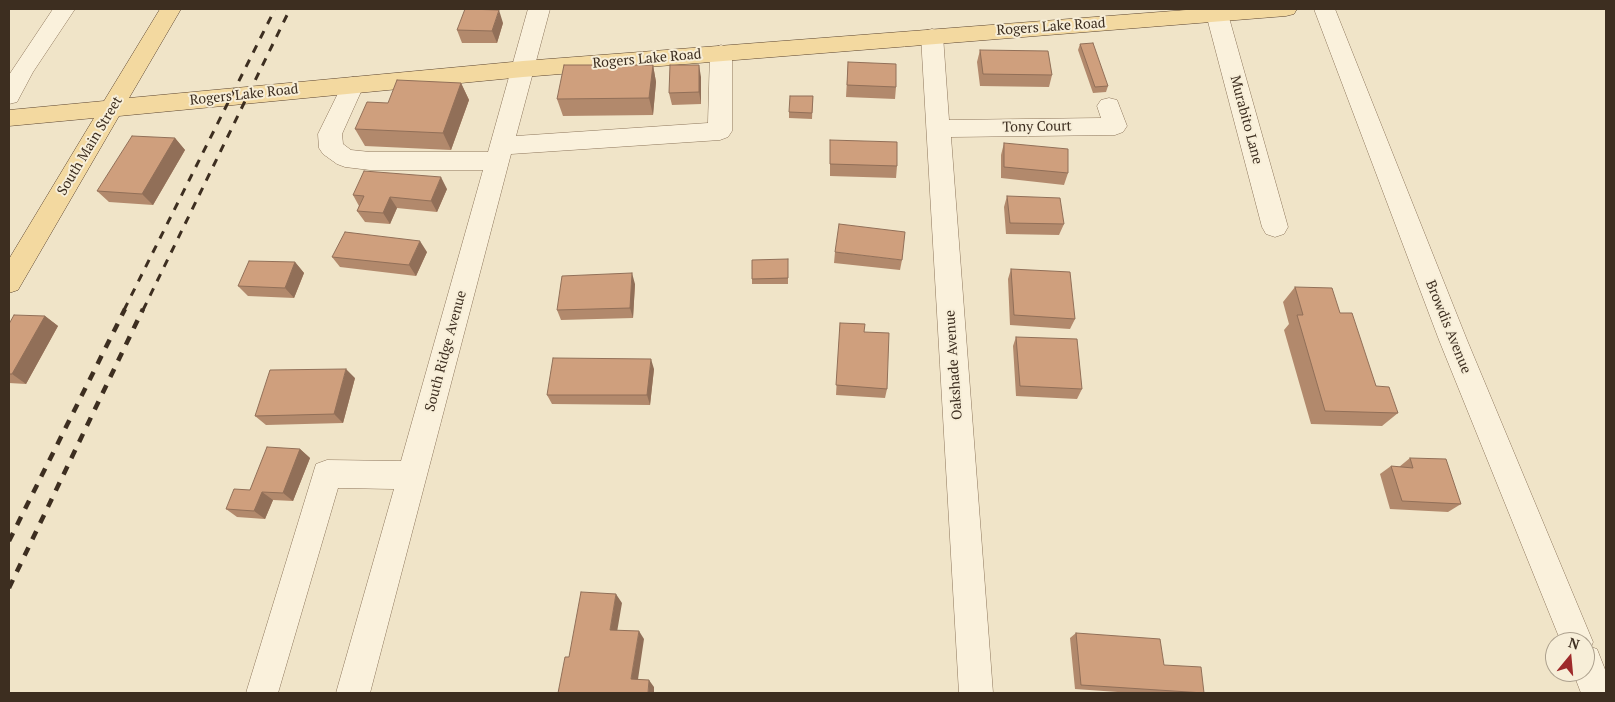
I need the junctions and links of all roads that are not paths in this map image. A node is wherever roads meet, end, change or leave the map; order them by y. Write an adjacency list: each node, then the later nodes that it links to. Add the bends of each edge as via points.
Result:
1 (64, 9): 11 (street, via 23,69)
2 (170, 9): 13 (main road, South Main Street)
3 (539, 9): 9 (street, South Ridge Avenue)
4 (1286, 9): 6 (main road, Rogers Lake Road)
5 (1324, 9): 20 (street, Browdis Avenue, via 1453,340)
6 (1217, 14): 7 (main road, Rogers Lake Road); 17 (street, Murabito Lane)
7 (932, 36): 8 (main road, Rogers Lake Road); 15 (street, Oakshade Avenue)
8 (721, 53): 9 (main road, Rogers Lake Road); 16 (street, via 720,131)
9 (522, 69): 10 (main road, Rogers Lake Road); 16 (street, South Ridge Avenue)
10 (353, 85): 13 (main road, Rogers Lake Road); 16 (street, via 330,134 331,148 345,158 370,162)
11 (9, 96)
12 (1109, 106): 15 (street, Tony Court, via 1115,126)
13 (113, 108): 14 (main road, Rogers Lake Road); 18 (main road, South Main Street)
14 (9, 118)
15 (938, 129): 23 (street, Oakshade Avenue)
16 (500, 153): 19 (street, South Ridge Avenue)
17 (1275, 227)
18 (9, 282)
19 (412, 475): 21 (street, via 327,474); 22 (street, South Ridge Avenue)
20 (1573, 632)
21 (262, 692)
22 (353, 693)
23 (976, 693)

